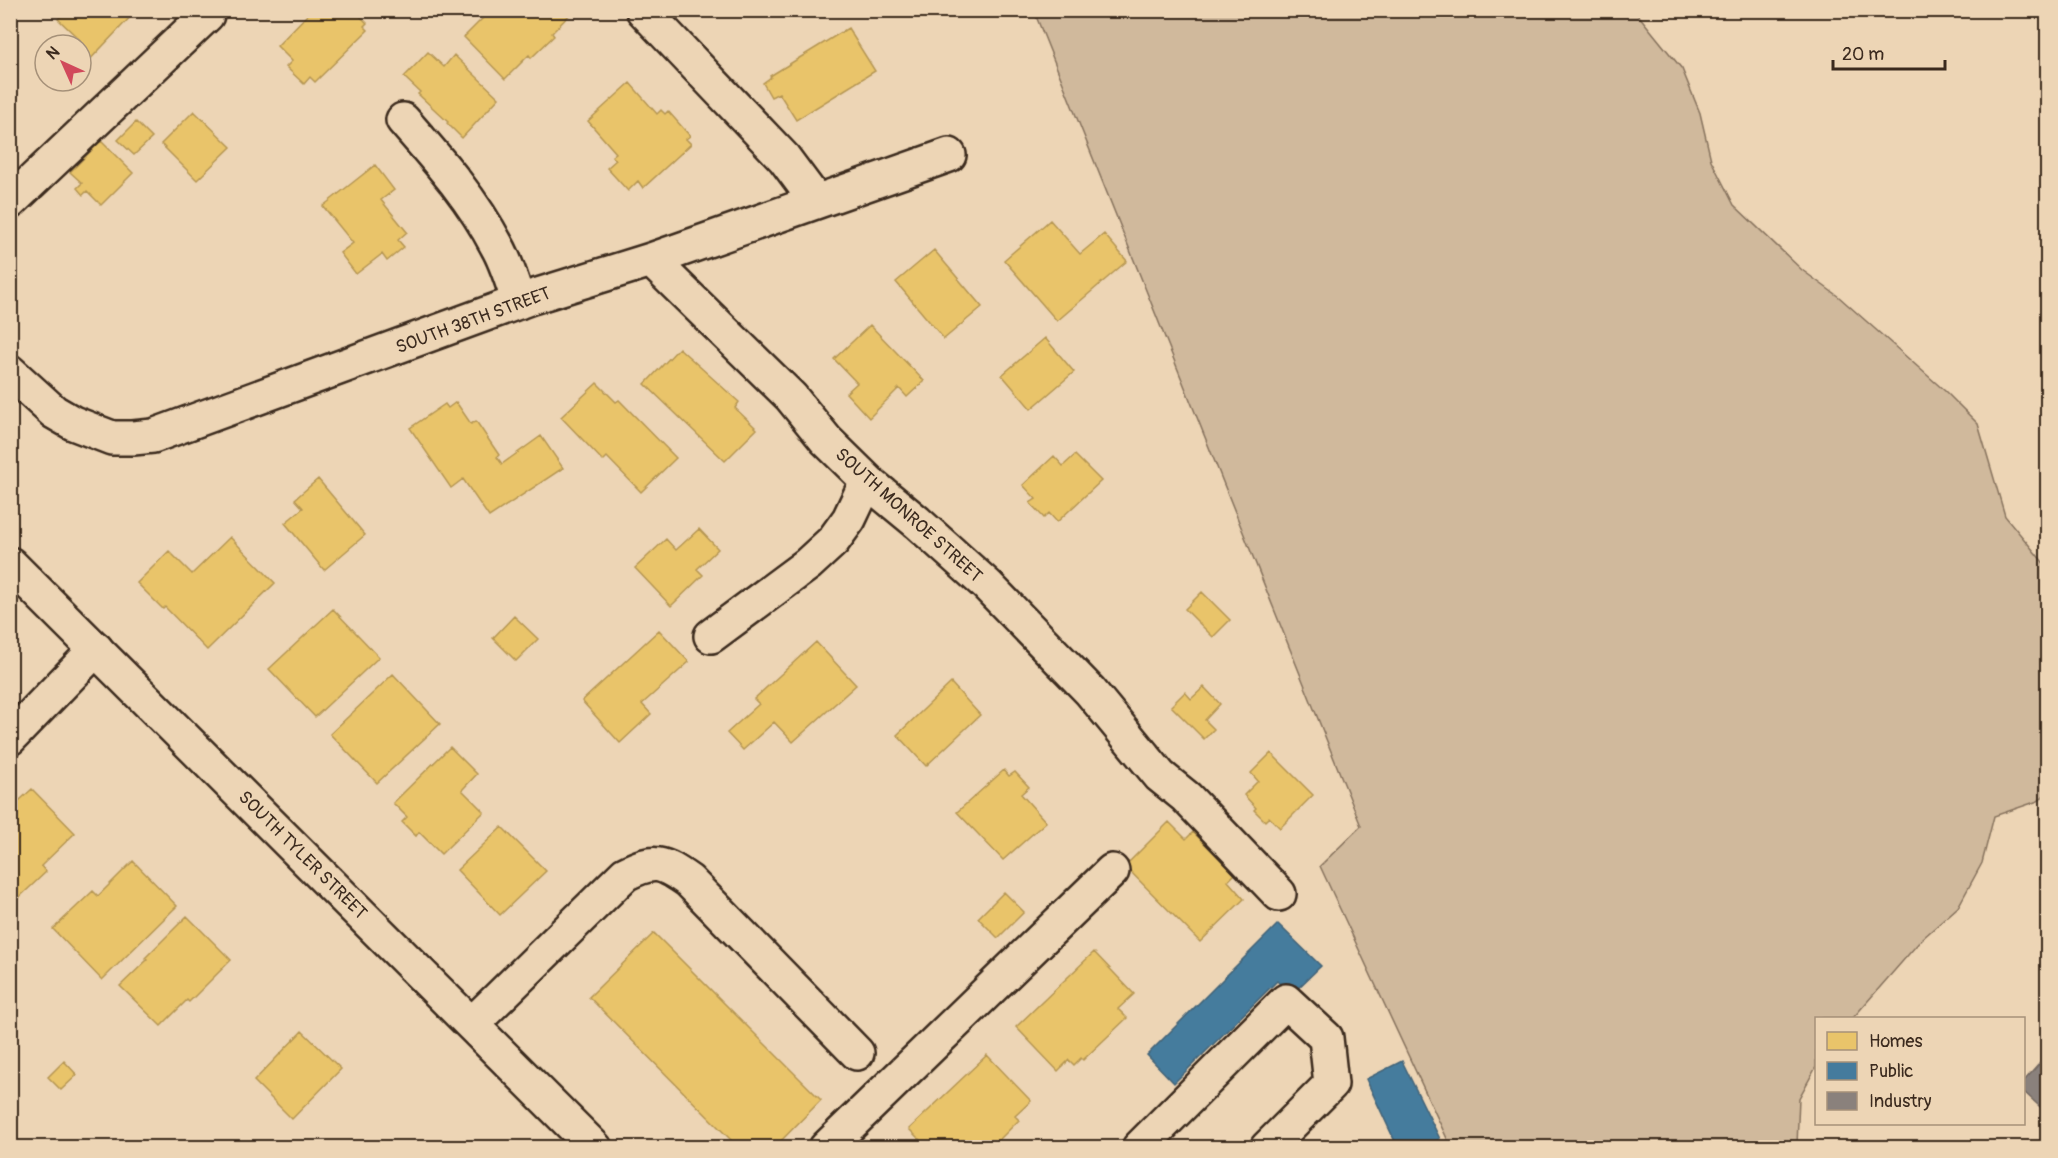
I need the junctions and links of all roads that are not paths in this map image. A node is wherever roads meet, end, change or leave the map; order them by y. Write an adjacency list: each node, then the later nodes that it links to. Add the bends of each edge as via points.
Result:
1 (643, 10): 5 (street, via 784,158)
2 (207, 15): 6 (street)
3 (403, 120): 8 (street, via 457,182 481,217 499,248)
4 (949, 155): 5 (street, SOUTH 38TH STREET)
5 (816, 201): 7 (street, SOUTH 38TH STREET)
6 (10, 202)
7 (651, 260): 8 (street, SOUTH 38TH STREET); 10 (street, SOUTH MONROE STREET, via 791,397)
8 (519, 302): 9 (street, SOUTH 38TH STREET, via 153,436 112,438 73,423 54,412)
9 (10, 372)
10 (867, 481): 12 (street, via 849,519 833,541); 16 (street, SOUTH MONROE STREET, via 987,585 1090,691 1160,776 1186,797)
11 (10, 564): 13 (street, SOUTH TYLER STREET)
12 (711, 636)
13 (96, 649): 14 (street); 17 (street, SOUTH TYLER STREET)
14 (10, 738)
15 (1112, 871): 20 (street)
16 (1279, 894)
17 (472, 1024): 18 (street, via 625,874 646,864 669,867 689,881); 19 (street, SOUTH TYLER STREET)
18 (857, 1053)
19 (595, 1148)
20 (826, 1148)
21 (1139, 1148): 22 (street, via 1286,1001 1326,1038 1331,1084)
22 (1267, 1148)

